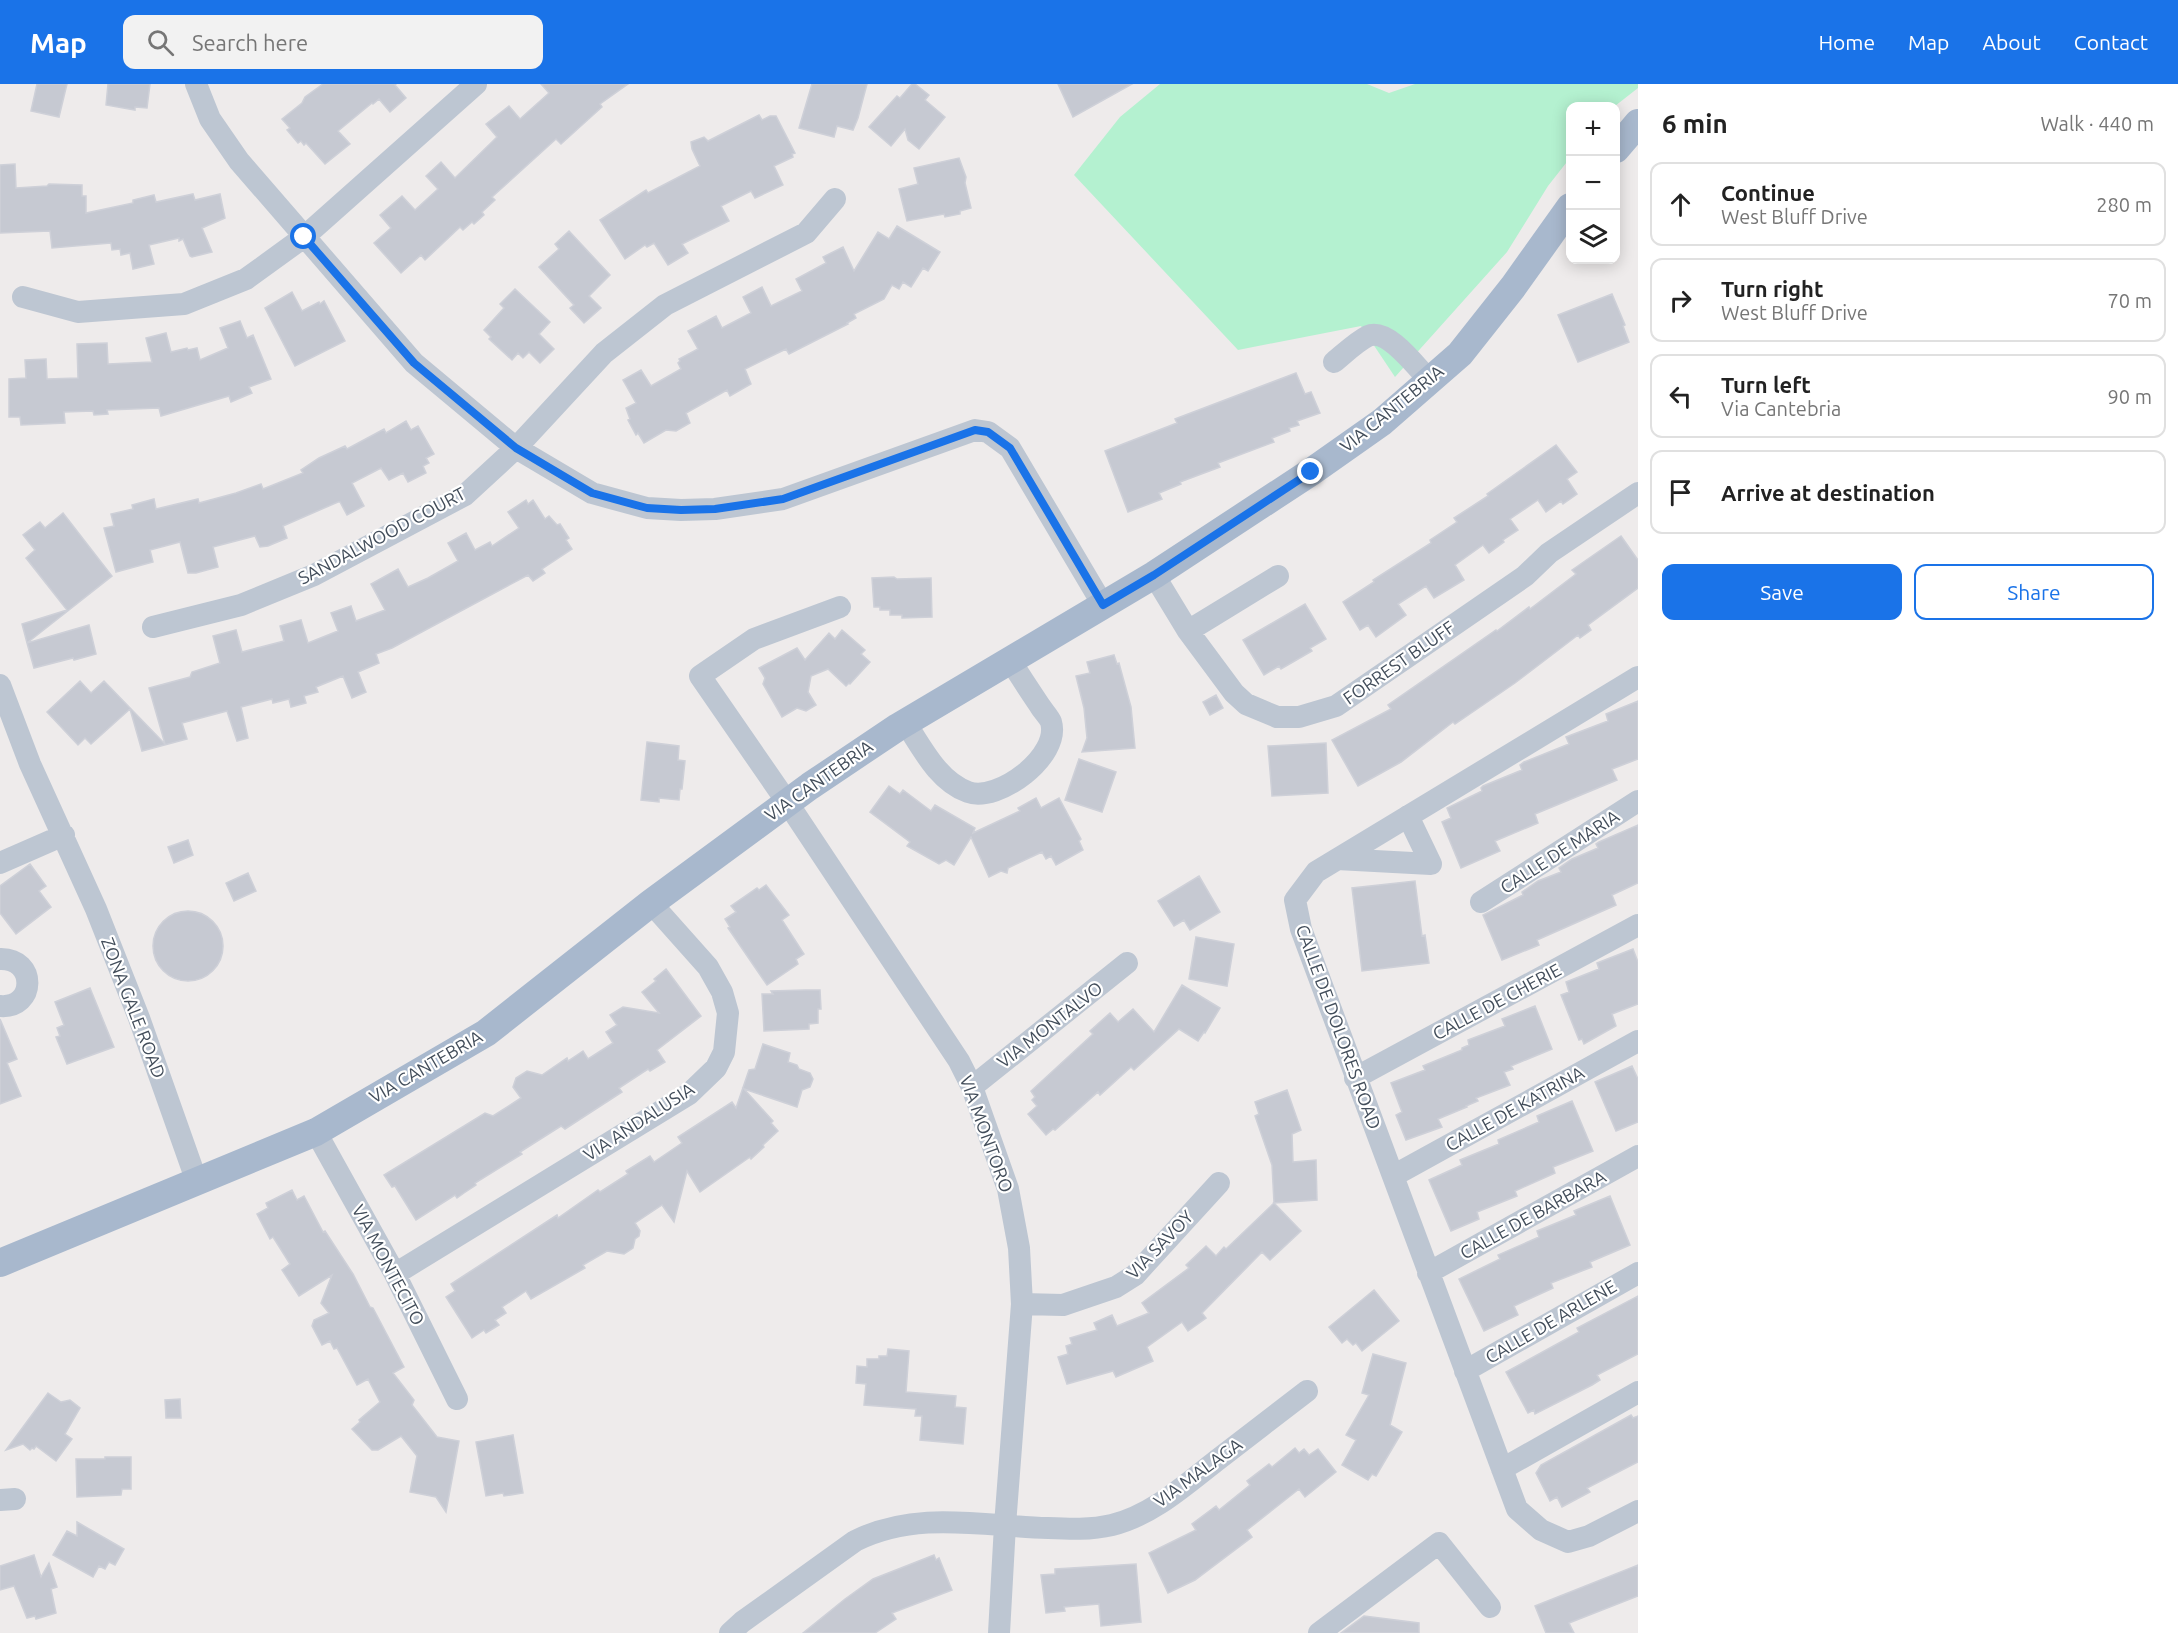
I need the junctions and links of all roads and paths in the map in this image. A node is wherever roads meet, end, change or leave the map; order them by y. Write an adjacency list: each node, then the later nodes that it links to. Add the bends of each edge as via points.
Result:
1 (196, 84): 7 (street, via 210,119 239,162)
2 (476, 84): 7 (street)
3 (1638, 123): 4 (main road)
4 (1620, 144)
5 (836, 199): 11 (street, SANDALWOOD COURT, via 806,233 665,305 604,353)
6 (1568, 210): 10 (main road, VIA CANTEBRIA, via 1460,354)
7 (304, 237): 8 (street, via 246,279 184,304 78,312); 11 (street, via 414,363)
8 (23, 297)
9 (1334, 362): 10 (street, via 1368,336 1377,334 1390,339)
10 (1430, 381): 13 (main road, VIA CANTEBRIA, via 1382,422 1311,472)
11 (516, 448): 15 (street, via 592,493 647,508 704,509 783,499 975,430 988,432 1010,448); 17 (street, SANDALWOOD COURT, via 465,495 314,575 241,605)
12 (1638, 493): 18 (street, FORREST BLUFF, via 1336,706 1299,717 1277,717 1246,704)
13 (1154, 575): 15 (main road, VIA CANTEBRIA); 18 (street, FORREST BLUFF)
14 (1278, 576): 18 (street)
15 (1103, 605): 19 (main road, VIA CANTEBRIA)
16 (840, 607): 24 (street, VIA MONTORO, via 754,639 700,676)
17 (153, 627)
18 (1188, 631)
19 (1010, 660): 22 (main road, VIA CANTEBRIA); 22 (street, via 1051,722 1050,746 1035,766 1008,785 982,795 968,792 940,775)
20 (1638, 677): 25 (street, CALLE DE DOLORES ROAD)
21 (0, 685): 26 (street, ZONA GALE ROAD, via 30,764)
22 (905, 722): 24 (main road, VIA CANTEBRIA)
23 (1638, 801): 29 (street, CALLE DE MARIA)
24 (787, 802): 30 (main road, VIA CANTEBRIA); 37 (street, VIA MONTORO)
25 (1408, 816): 27 (street, CALLE DE DOLORES ROAD); 27 (street, via 1431,864)
26 (64, 835): 28 (street); 41 (street, ZONA GALE ROAD, via 139,1018)
27 (1337, 859): 36 (street, CALLE DE DOLORES ROAD, via 1316,872 1295,900 1301,929)
28 (0, 863)
29 (1481, 902)
30 (651, 903): 38 (main road, VIA CANTEBRIA, via 486,1032); 46 (street, VIA ANDALUSIA, via 708,967 722,992 728,1013 724,1052 716,1068 689,1094)
31 (1638, 925): 36 (street, CALLE DE CHERIE)
32 (0, 959): 34 (street, via 16,962 28,981 18,1002)
33 (1127, 963): 37 (street, VIA MONTALVO)
34 (0, 1006)
35 (1638, 1041): 40 (street, CALLE DE KATRINA)
36 (1355, 1078): 40 (street, CALLE DE DOLORES ROAD)
37 (972, 1086): 47 (street, VIA MONTORO, via 1008,1189 1019,1248)
38 (315, 1132): 41 (main road, VIA CANTEBRIA); 46 (street, VIA MONTECITO)
39 (1638, 1156): 44 (street, CALLE DE BARBARA)
40 (1393, 1176): 44 (street, CALLE DE DOLORES ROAD)
41 (197, 1182): 43 (main road, VIA CANTEBRIA)
42 (1219, 1183): 47 (street, VIA SAVOY, via 1135,1275 1116,1287 1062,1305)
43 (0, 1263)
44 (1428, 1273): 48 (street, CALLE DE DOLORES ROAD)
45 (1638, 1273): 48 (street, CALLE DE ARLENE)
46 (395, 1274): 51 (street, VIA MONTECITO)
47 (1022, 1304): 54 (street, VIA MONTORO)
48 (1465, 1371): 52 (street, CALLE DE DOLORES ROAD)
49 (1307, 1391): 54 (street, VIA MALAGA, via 1168,1498 1139,1515 1112,1525 1078,1529)
50 (1638, 1392): 52 (street)
51 (457, 1399)
52 (1502, 1469): 53 (street, CALLE DE DOLORES ROAD, via 1517,1509 1541,1530 1568,1542 1589,1536)
53 (1638, 1511)
54 (1005, 1525): 56 (street, VIA MALAGA, via 931,1521 873,1532 855,1541); 57 (street, VIA MONTORO)
55 (1490, 1607): 58 (street, via 1439,1543)
56 (730, 1633)
57 (999, 1633)
58 (1319, 1633)

